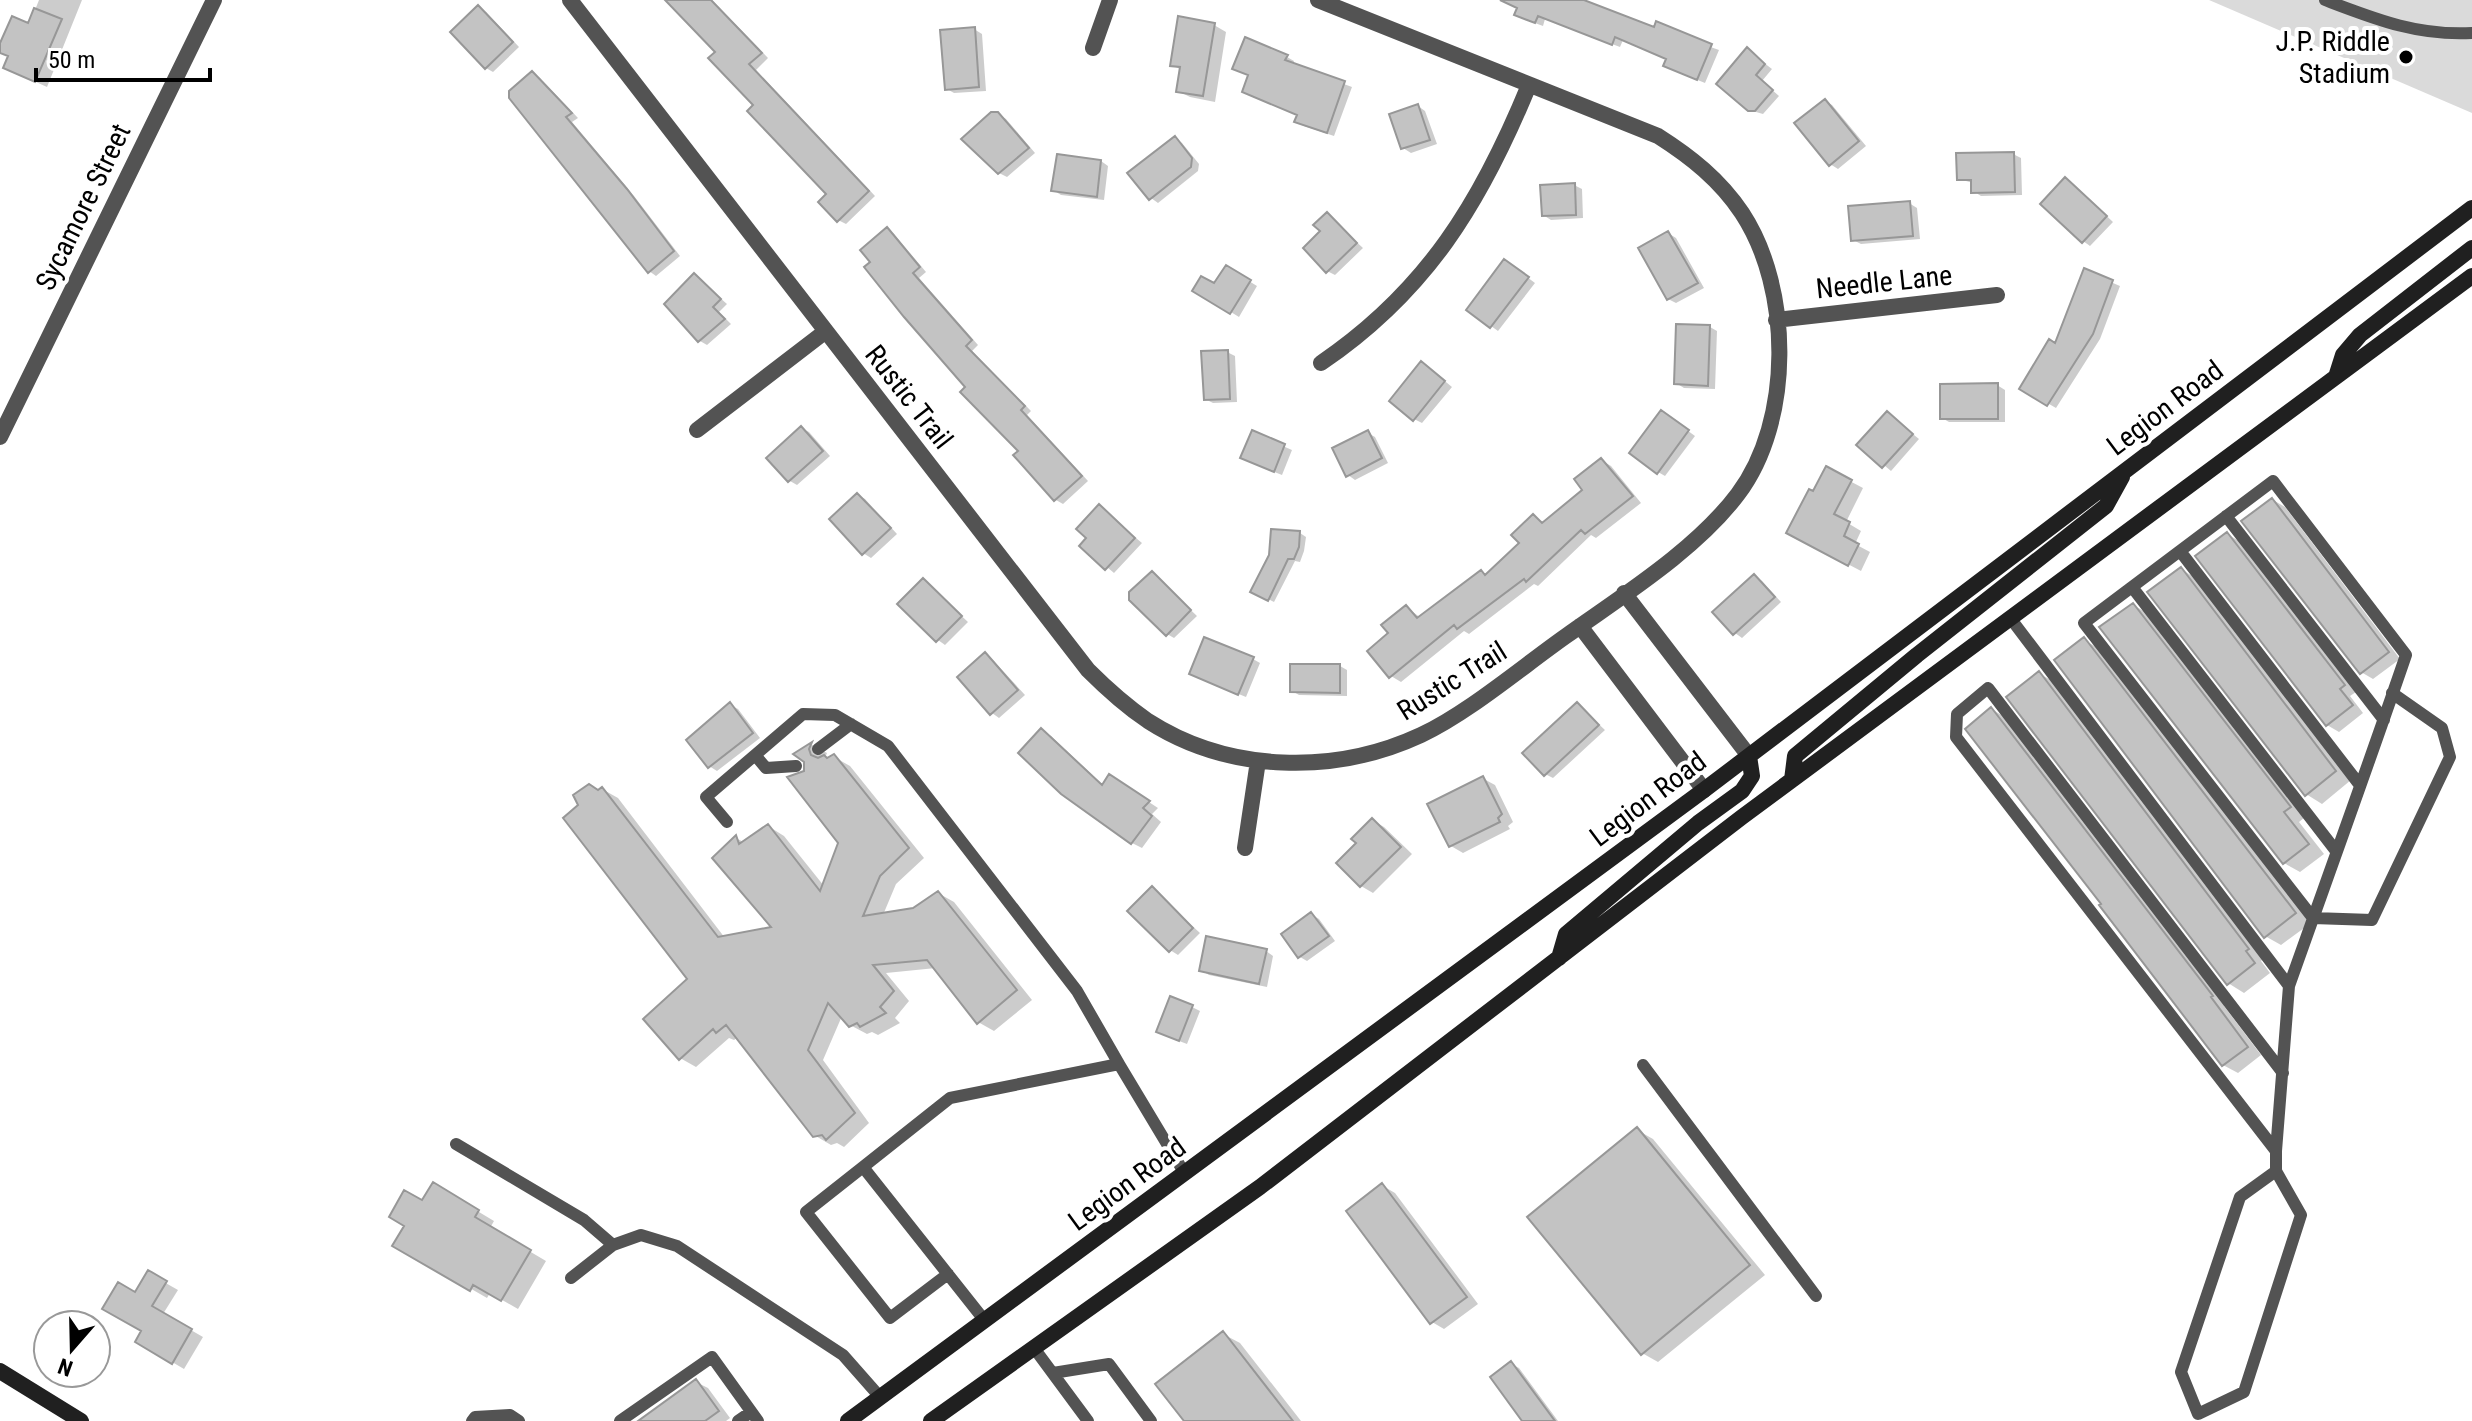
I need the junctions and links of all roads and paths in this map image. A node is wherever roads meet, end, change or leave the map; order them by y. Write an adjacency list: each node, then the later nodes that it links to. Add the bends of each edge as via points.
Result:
1 (214, 0): 18 (street, Sycamore Street)
2 (570, 0): 14 (street, Rustic Trail)
3 (1110, 0): 7 (street)
4 (1318, 0): 8 (street, Rustic Trail)
5 (2325, 0): 6 (lane, via 2422,32)
6 (2472, 33)
7 (1093, 48)
8 (1529, 85): 13 (street, Rustic Trail, via 1658,136 1694,159 1743,214 1771,282); 15 (street, via 1502,151 1433,261 1394,307)
9 (2472, 208): 19 (main road, Legion Road)
10 (2472, 248): 16 (main road, via 2360,335 2343,355)
11 (2472, 276): 16 (main road)
12 (1997, 295): 13 (street, Needle Lane)
13 (1776, 320): 23 (street, Rustic Trail, via 1777,398 1755,468 1706,531)
14 (826, 331): 17 (street); 32 (street, Rustic Trail, via 1088,670 1115,696 1181,739)
15 (1321, 363)
16 (2335, 379): 24 (main road)
17 (697, 430)
18 (0, 437)
19 (2124, 472): 31 (main road, Legion Road); 34 (main road, via 2106,506 1795,756)
20 (2226, 516): 21 (lane); 26 (lane, via 2273,481 2406,655); 27 (lane)
21 (2180, 551): 22 (lane); 35 (lane)
22 (2132, 587): 39 (lane); 40 (lane, via 2084,623)
23 (1624, 593): 25 (street, Rustic Trail); 31 (street)
24 (2011, 619): 34 (main road); 42 (lane)
25 (1580, 626): 32 (street, Rustic Trail, via 1422,735 1352,758); 36 (street)
26 (2392, 693): 27 (lane); 40 (lane, via 2442,728 2450,757 2372,920)
27 (2384, 720): 35 (lane)
28 (851, 724): 29 (lane); 30 (lane, via 835,715 803,714); 43 (lane, via 888,746 1077,991)
29 (818, 749)
30 (755, 755): 33 (lane, via 766,768); 37 (lane, via 706,797)
31 (1749, 756): 36 (main road, Legion Road); 41 (main road, via 1752,776 1742,791 1566,934)
32 (1258, 761): 38 (street)
33 (796, 766)
34 (1792, 780): 41 (main road)
35 (2359, 784): 39 (lane)
36 (1704, 790): 50 (main road, Legion Road)
37 (727, 822)
38 (1245, 848)
39 (2336, 851): 40 (lane)
40 (2313, 918): 42 (lane)
41 (1559, 958): 56 (main road, via 1260,1187)
42 (2289, 986): 45 (lane)
43 (1119, 1064): 48 (lane, via 950,1098); 50 (lane)
44 (1643, 1065): 54 (lane)
45 (2283, 1073): 47 (lane); 47 (lane, via 1988,688 1957,714 1956,737)
46 (456, 1144): 51 (lane, via 584,1220)
47 (2276, 1151): 49 (lane)
48 (863, 1167): 52 (lane); 52 (lane, via 806,1212 890,1318)
49 (2276, 1171): 61 (lane, via 2240,1197 2181,1372); 61 (lane, via 2301,1215 2244,1392)
50 (1185, 1174): 55 (main road, Legion Road)
51 (613, 1245): 53 (lane); 59 (lane, via 641,1235 677,1246 843,1355)
52 (948, 1274): 55 (lane)
53 (571, 1278)
54 (1816, 1296)
55 (985, 1321): 59 (main road, Legion Road)
56 (1034, 1348): 58 (lane); 68 (main road)
57 (0, 1371): 62 (main road)
58 (1053, 1373): 69 (lane); 70 (lane, via 1109,1364)
59 (880, 1397): 67 (main road, Legion Road)
60 (755, 1416): 65 (lane, via 712,1357); 66 (lane)
61 (2197, 1418)
62 (81, 1421)
63 (472, 1421): 64 (lane, via 510,1415)
64 (519, 1421)
65 (620, 1421)
66 (738, 1421)
67 (848, 1421)
68 (931, 1421)
69 (1088, 1421)
70 (1151, 1421)

